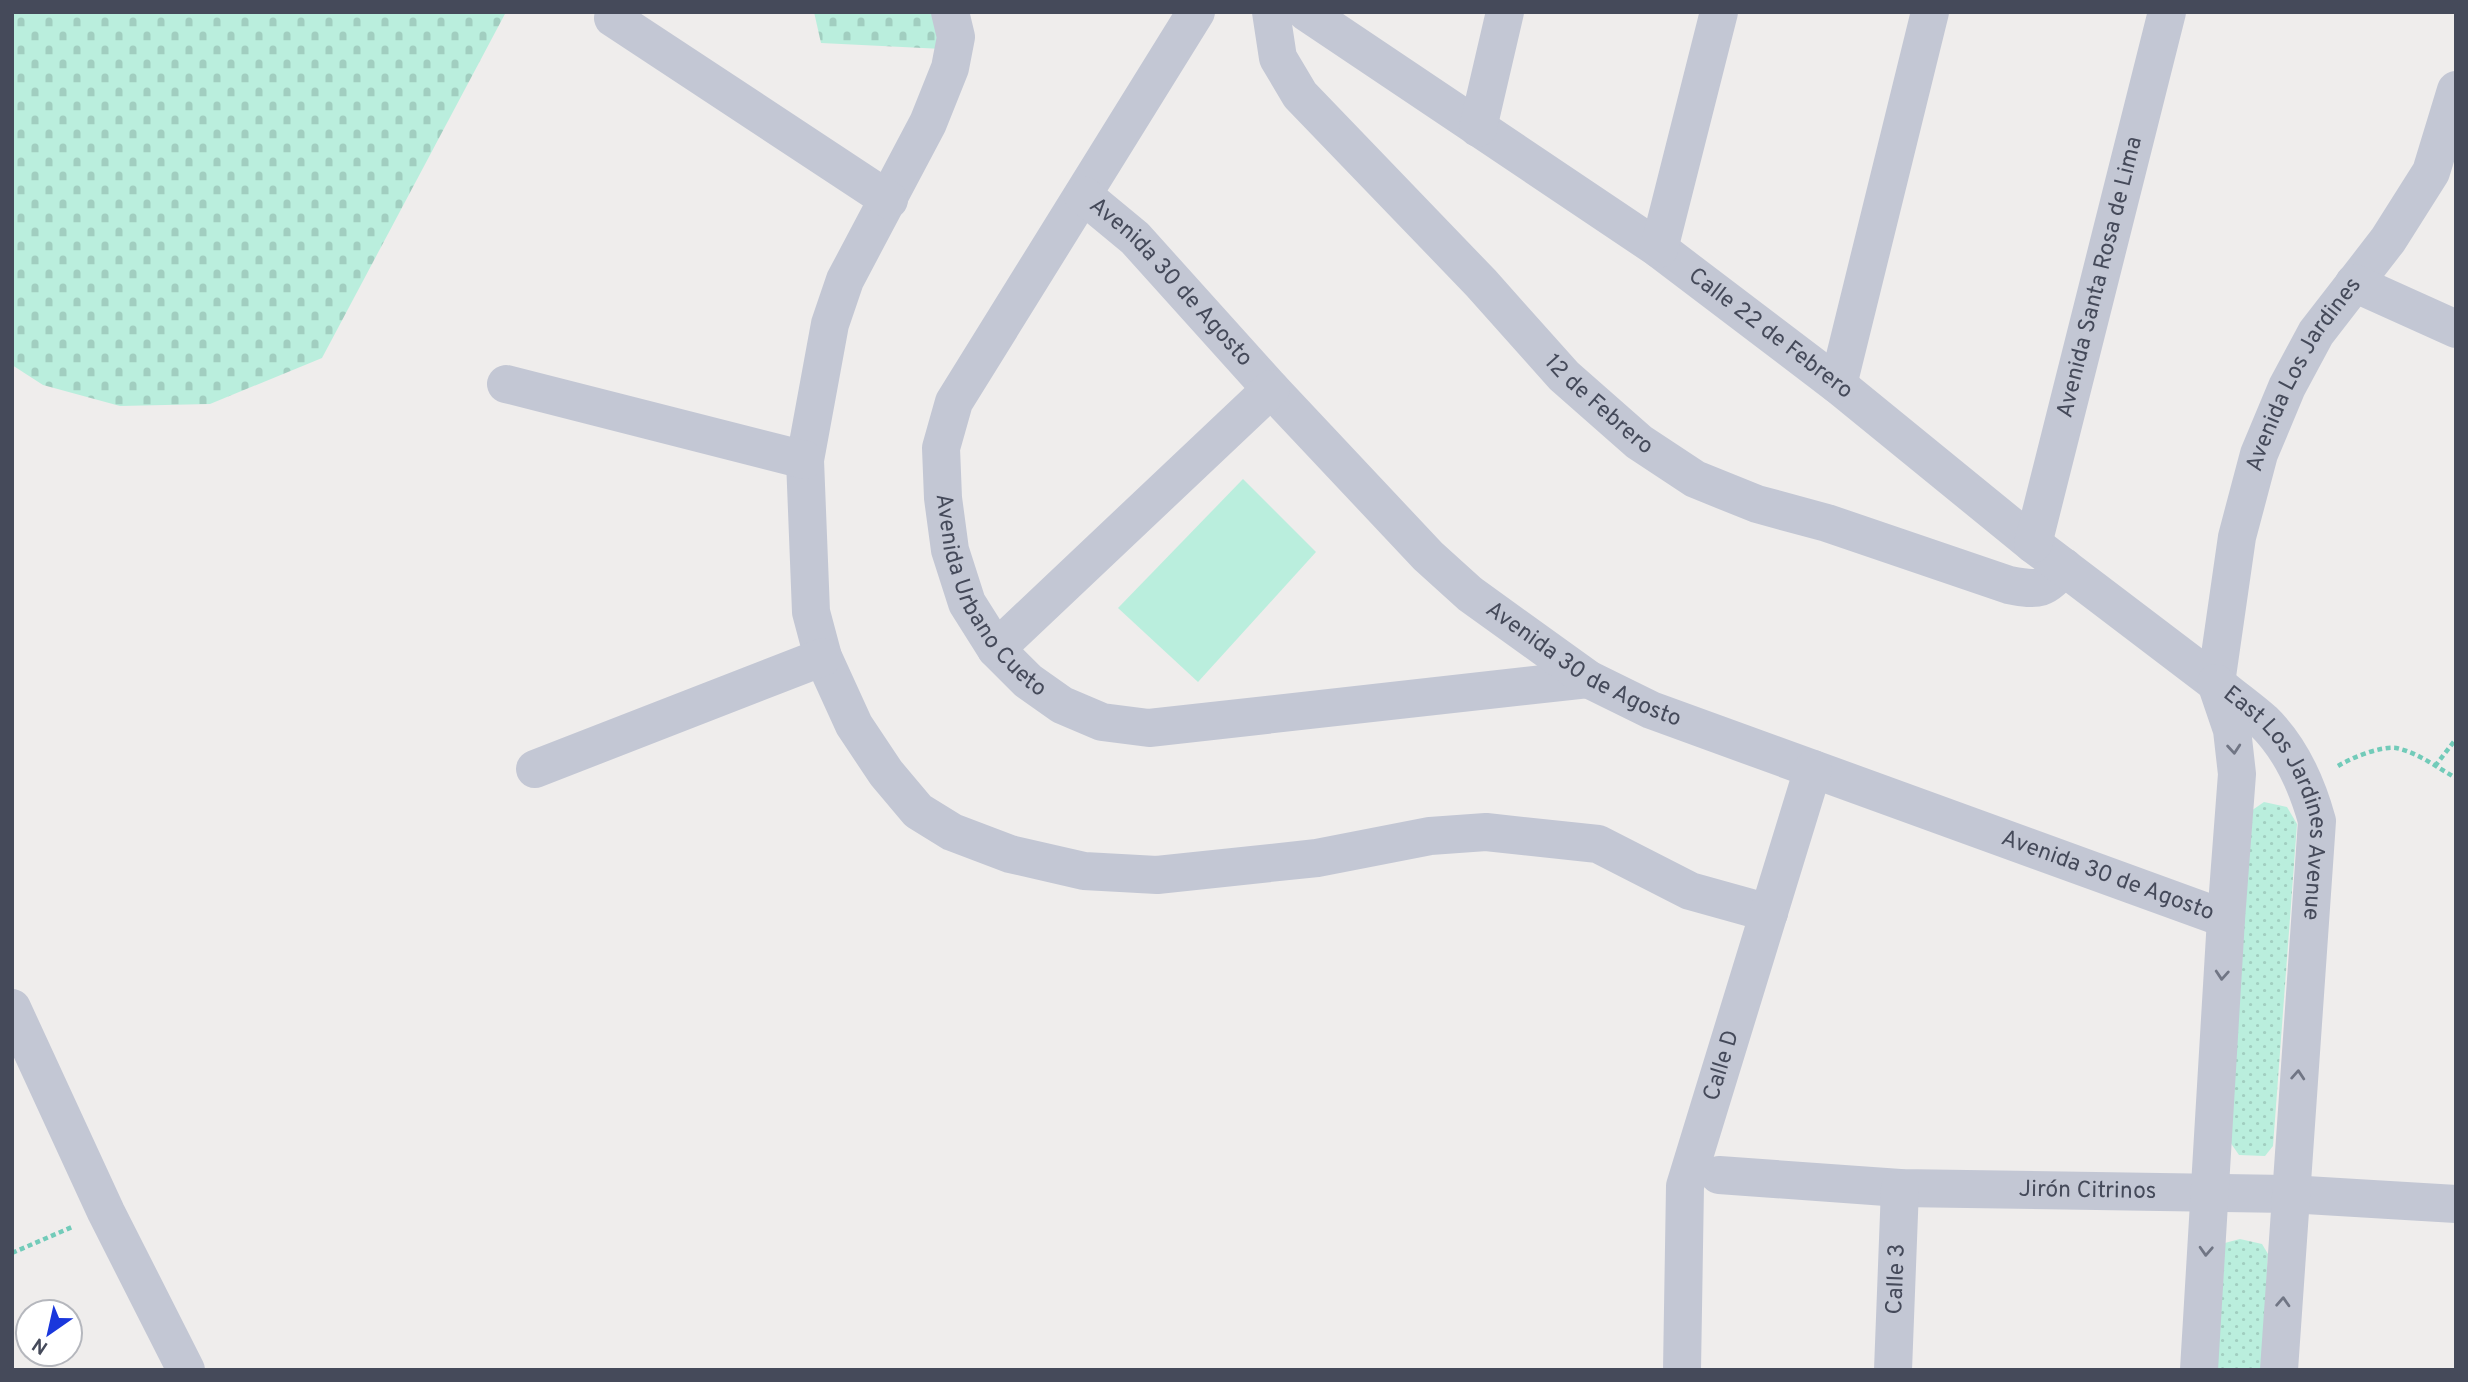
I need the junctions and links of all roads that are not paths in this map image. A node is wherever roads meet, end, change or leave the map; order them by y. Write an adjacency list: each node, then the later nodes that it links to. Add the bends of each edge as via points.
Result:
1 (950, 12): 14 (street, via 956,37 950,68)
2 (1196, 12): 13 (street, Avenida Urbano Cueto)
3 (1271, 12): 23 (street, 12 de Febrero, via 1278,58 1300,95 1564,376 1639,442 1695,479 1757,504 2009,585 2029,589 2048,585)
4 (1306, 12): 11 (street, Calle 22 de Febrero)
5 (1506, 12): 11 (street)
6 (1720, 12): 15 (street)
7 (1930, 12): 19 (street)
8 (2167, 12): 22 (street, Avenida Santa Rosa de Lima)
9 (613, 18): 14 (street)
10 (2456, 90): 12 (street, Avenida Los Jardines)
11 (1478, 128): 15 (street, Calle 22 de Febrero)
12 (2450, 129): 16 (street, Avenida Los Jardines, via 2431,172)
13 (1083, 195): 20 (street, Avenida 30 de Agosto, via 1135,238); 24 (street, Avenida Urbano Cueto, via 954,402 941,448 950,550 967,603)
14 (889, 200): 21 (street, via 845,280 830,324)
15 (1659, 249): 19 (street, Calle 22 de Febrero)
16 (2354, 283): 17 (street); 27 (street, Avenida Los Jardines, via 2316,333 2259,454 2237,537)
17 (2456, 329)
18 (506, 384): 21 (street)
19 (1838, 385): 22 (street, Calle 22 de Febrero)
20 (1271, 389): 24 (street); 26 (street, Avenida 30 de Agosto, via 1453,579)
21 (805, 460): 25 (street, via 811,612)
22 (2033, 544): 23 (street, Calle 22 de Febrero)
23 (2064, 567): 27 (street, Calle 22 de Febrero)
24 (996, 649): 26 (street, Avenida Urbano Cueto, via 1028,681 1062,705 1102,722 1149,728)
25 (822, 657): 28 (street); 30 (street, via 854,725 918,811 952,832 1010,854 1084,871 1157,875 1317,858 1430,836 1486,831 1598,844 1690,891)
26 (1588, 679): 29 (street, Avenida 30 de Agosto, via 1651,710)
27 (2216, 683): 31 (street, East Los Jardines Avenue, one-way to 31, via 2232,730 2237,774); 36 (street, East Los Jardines Avenue, one-way to 27, via 2317,821 2290,754 2264,723)
28 (535, 769)
29 (1813, 769): 30 (street, Calle D); 31 (street, Avenida 30 de Agosto)
30 (1769, 914): 39 (street, Calle D, via 1685,1186)
31 (2226, 919): 35 (street, East Los Jardines Avenue, one-way to 35)
32 (12, 1008): 38 (street, via 106,1212)
33 (1719, 1175): 34 (street, Jirón Citrinos)
34 (1900, 1188): 35 (street, Jirón Citrinos); 40 (street, Calle 3)
35 (2209, 1193): 36 (street, Jirón Citrinos); 41 (street, East Los Jardines Avenue, one-way to 41)
36 (2289, 1194): 37 (street, Jirón Citrinos); 42 (street, East Los Jardines Avenue, one-way to 36)
37 (2456, 1204)
38 (186, 1370)
39 (1682, 1370)
40 (1893, 1370)
41 (2199, 1370)
42 (2278, 1370)

